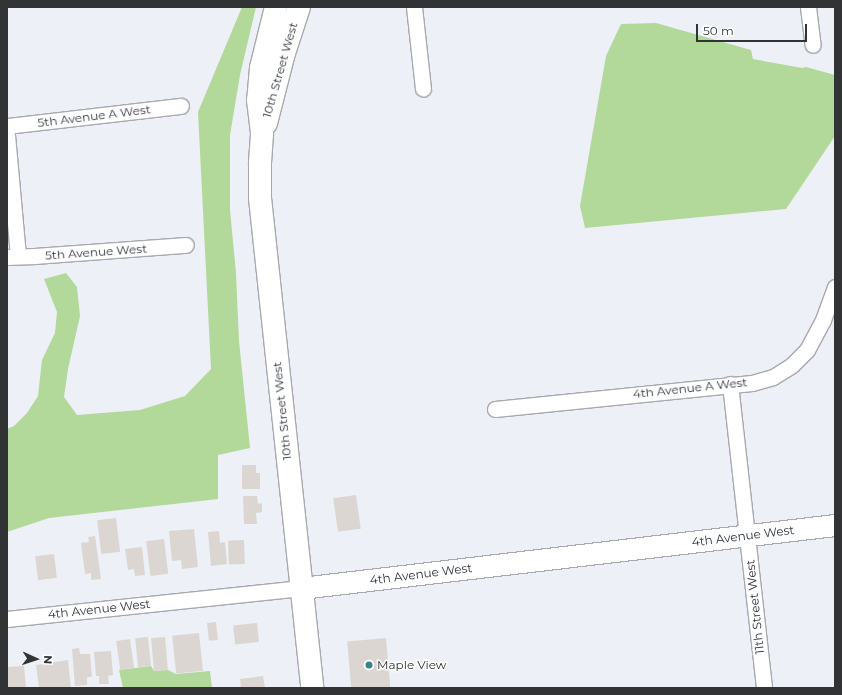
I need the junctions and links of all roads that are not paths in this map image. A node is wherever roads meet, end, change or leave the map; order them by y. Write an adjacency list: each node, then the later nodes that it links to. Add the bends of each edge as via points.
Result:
1 (276, 7): 9 (main road, 10th Street West, via 261,68 258,100)
2 (299, 7): 9 (main road, 10th Street West)
3 (414, 7): 6 (street)
4 (808, 7): 5 (street)
5 (813, 45)
6 (423, 89)
7 (181, 106): 8 (street, 5th Avenue A West)
8 (7, 126)
9 (262, 134): 18 (main road, 10th Street West, via 260,198)
10 (7, 135): 12 (street)
11 (186, 245): 12 (street, 5th Avenue West)
12 (13, 256)
13 (835, 287): 14 (street, 4th Avenue A West, via 823,320 807,350 792,365 773,377)
14 (730, 384): 15 (street, 4th Avenue A West); 17 (street, 11th Street West)
15 (495, 409)
16 (835, 525): 17 (street, 4th Avenue West)
17 (747, 535): 18 (street, 4th Avenue West); 21 (street, 11th Street West)
18 (301, 588): 19 (street, 4th Avenue West); 20 (main road, 10th Street West)
19 (7, 619)
20 (312, 688)
21 (764, 688)

